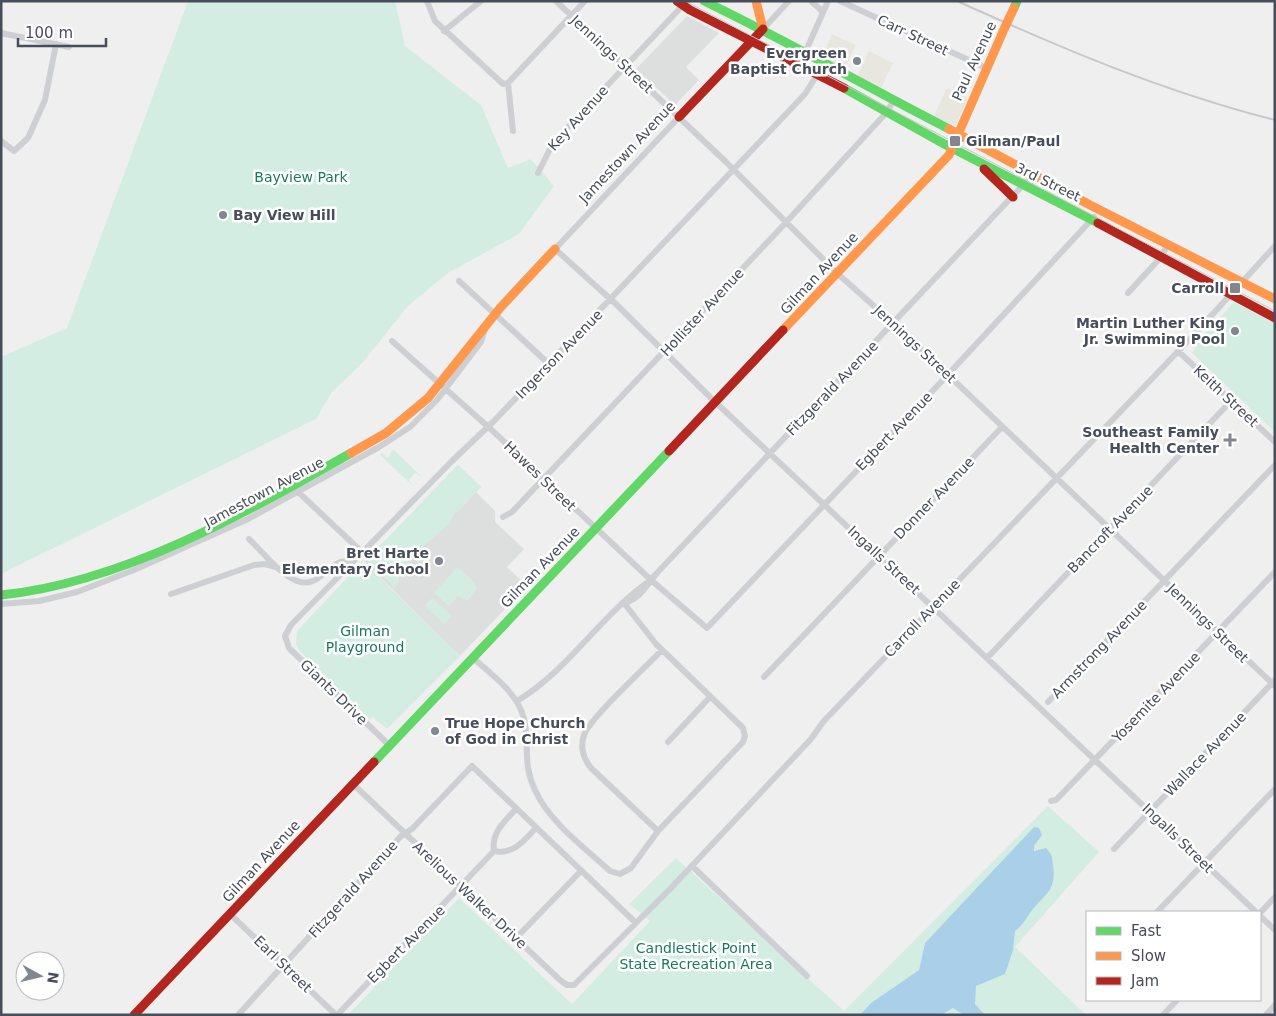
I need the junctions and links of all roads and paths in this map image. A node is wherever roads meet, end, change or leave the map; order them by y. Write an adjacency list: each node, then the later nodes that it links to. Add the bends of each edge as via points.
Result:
1 (427, 1): 16 (street, via 435,21)
2 (481, 1): 16 (street)
3 (556, 1): 14 (street, Jennings Street)
4 (585, 1): 14 (street)
5 (704, 1): 15 (street, 3rd Street)
6 (756, 1): 15 (street)
7 (790, 1): 15 (street, Jamestown Avenue)
8 (811, 1): 13 (street)
9 (828, 1): 13 (street)
10 (840, 1): 24 (street, Carr Street)
11 (682, 3): 18 (street, 3rd Street); 23 (street, Key Avenue)
12 (1016, 5): 24 (street, Paul Avenue, bridge)
13 (823, 12): 21 (street)
14 (571, 16): 23 (street, Jennings Street); 26 (street)
15 (763, 29): 18 (street, Jamestown Avenue); 21 (street, 3rd Street)
16 (444, 31): 26 (street, via 499,82)
17 (1, 33): 19 (street)
18 (750, 42): 25 (street, 3rd Street); 29 (street, Jamestown Avenue)
19 (56, 44): 20 (street); 32 (street, via 45,100 28,138 14,151)
20 (69, 47)
21 (805, 53): 22 (street, 3rd Street)
22 (824, 64): 25 (street, Ingerson Avenue); 27 (street, 3rd Street)
23 (625, 66): 29 (street, Jennings Street); 36 (street, Key Avenue, via 553,143)
24 (986, 68): 31 (street, Paul Avenue)
25 (818, 75): 28 (street, 3rd Street); 35 (street, Ingerson Avenue, via 805,94)
26 (508, 83): 30 (street)
27 (894, 100): 28 (street, Hollister Avenue); 31 (street, 3rd Street)
28 (886, 113): 33 (street, 3rd Street); 42 (street, Hollister Avenue)
29 (679, 117): 35 (street, Jennings Street); 45 (street, Jamestown Avenue)
30 (513, 131)
31 (957, 133): 33 (street, Gilman Avenue); 37 (street, 3rd Street)
32 (1, 141)
33 (952, 148): 34 (street, 3rd Street); 47 (street, Gilman Avenue)
34 (974, 160): 38 (street, 3rd Street); 39 (street)
35 (733, 170): 42 (street, Jennings Street); 52 (street, Ingerson Avenue)
36 (538, 172)
37 (1030, 172): 38 (street, Fitzgerald Avenue); 40 (street, 3rd Street)
38 (1024, 185): 39 (street, Fitzgerald Avenue); 41 (street, 3rd Street)
39 (1012, 197): 56 (street, Fitzgerald Avenue)
40 (1098, 209): 41 (street, Egbert Avenue); 43 (street, 3rd Street)
41 (1092, 219): 46 (street, 3rd Street); 61 (street, Egbert Avenue)
42 (785, 222): 47 (street, Jennings Street); 59 (street, Hollister Avenue)
43 (1168, 244): 46 (street); 49 (street, 3rd Street)
44 (1275, 246): 49 (street, Carroll Avenue)
45 (555, 249): 52 (street, Ingalls Street); 54 (street, Jamestown Avenue)
46 (1161, 257): 50 (street); 51 (street, 3rd Street)
47 (838, 274): 56 (street, Jennings Street); 64 (street, Gilman Avenue)
48 (459, 281): 54 (street)
49 (1242, 283): 51 (street, Carroll Avenue); 53 (street, 3rd Street)
50 (1128, 293)
51 (1230, 295): 55 (street, 3rd Street); 58 (street, Carroll Avenue)
52 (611, 299): 59 (street, Ingalls Street); 60 (street, Ingerson Avenue)
53 (1275, 299)
54 (496, 313): 60 (street); 62 (street, Jamestown Avenue)
55 (1275, 318)
56 (893, 324): 61 (street, Jennings Street); 68 (street, Fitzgerald Avenue)
57 (392, 341): 62 (street, Hawes Street)
58 (1178, 351): 63 (street, Keith Street); 70 (street, Carroll Avenue)
59 (664, 352): 64 (street, Ingalls Street); 71 (street, Hollister Avenue)
60 (549, 364): 65 (street, Ingerson Avenue)
61 (947, 376): 66 (street, Jennings Street); 73 (street, Egbert Avenue)
62 (443, 387): 65 (street, Hawes Street); 72 (street, Jamestown Avenue, via 396,427)
63 (1231, 401): 67 (street, Keith Street); 76 (street, Bancroft Avenue)
64 (716, 402): 68 (street, Ingalls Street); 75 (street, Gilman Avenue)
65 (488, 427): 71 (street, Hawes Street); 78 (street, Ingerson Avenue)
66 (1002, 427): 70 (street, Jennings Street); 79 (street, Donner Avenue)
67 (1275, 442)
68 (771, 452): 73 (street, Ingalls Street); 84 (street, Fitzgerald Avenue)
69 (1275, 464): 85 (street, Armstrong Avenue)
70 (1056, 478): 76 (street, Jennings Street); 90 (street, Carroll Avenue)
71 (543, 479): 74 (street, Hollister Avenue, via 512,512); 75 (street, Hawes Street)
72 (295, 488): 78 (street); 80 (street, Jamestown Avenue, via 234,521)
73 (825, 503): 79 (street, Ingalls Street); 91 (street, Egbert Avenue)
74 (503, 517)
75 (595, 529): 84 (street, Hawes Street); 96 (street, Gilman Avenue)
76 (1110, 529): 85 (street, Jennings Street); 95 (street, Bancroft Avenue)
77 (249, 539): 82 (street)
78 (363, 554): 81 (street, Ingerson Avenue)
79 (879, 555): 90 (street, Ingalls Street); 97 (street, Donner Avenue)
80 (136, 564): 87 (street, Jamestown Avenue, via 62,587); 89 (street, Jamestown Avenue, via 77,592 39,601)
81 (352, 564): 82 (street, via 347,561 338,563 319,579 307,583 296,581); 93 (street, Ingerson Avenue, via 291,625)
82 (282, 570): 86 (street, via 260,564)
83 (1275, 572): 92 (street, Yosemite Avenue)
84 (651, 580): 88 (street, Fitzgerald Avenue); 91 (street, Hawes Street)
85 (1164, 581): 92 (street, Jennings Street); 101 (street, Armstrong Avenue)
86 (171, 594)
87 (1, 595)
88 (624, 603): 94 (street); 100 (street, Fitzgerald Avenue, via 540,687)
89 (1, 604)
90 (934, 606): 95 (street, Ingalls Street); 116 (street, Carroll Avenue)
91 (707, 628)
92 (1218, 632): 98 (street, Jennings Street); 104 (street, Yosemite Avenue)
93 (285, 636): 103 (street, Giants Drive, via 291,650)
94 (662, 650): 99 (street); 111 (street, via 588,727 582,744 584,757 591,768)
95 (988, 657): 104 (street, Ingalls Street)
96 (473, 658): 100 (street); 103 (street, Gilman Avenue)
97 (764, 677)
98 (1274, 683): 109 (street, Wallace Avenue)
99 (710, 697): 102 (street); 111 (street, via 742,728 744,739)
100 (517, 701): 111 (street, via 525,720 527,769 539,799 557,821 610,871 628,872)
101 (1048, 702)
102 (668, 742)
103 (389, 745): 105 (street, Gilman Avenue)
104 (1096, 760): 107 (street, Yosemite Avenue); 109 (street, Ingalls Street)
105 (353, 784): 112 (street, Arelious Walker Drive); 123 (street, Gilman Avenue)
106 (1275, 789): 115 (street)
107 (1054, 801)
108 (516, 809): 110 (street); 112 (street, Fitzgerald Avenue, via 472,766); 114 (street, via 498,828)
109 (1150, 811): 113 (street, Wallace Avenue); 115 (street, Ingalls Street)
110 (536, 828): 114 (street, via 517,848 508,852); 117 (street)
111 (658, 831)
112 (405, 834): 118 (street, Arelious Walker Drive); 128 (street, Fitzgerald Avenue)
113 (1114, 849)
114 (494, 851): 118 (street, Egbert Avenue)
115 (1204, 863): 120 (street); 121 (street, Ingalls Street)
116 (692, 866): 125 (street, Carroll Avenue); 129 (street)
117 (580, 872): 125 (street); 127 (street)
118 (461, 886): 127 (street, Arelious Walker Drive); 135 (street, Egbert Avenue)
119 (1275, 897): 122 (street)
120 (1158, 911)
121 (1256, 911)
122 (1261, 912)
123 (230, 914): 128 (street, Earl Street); 133 (street, Gilman Avenue)
124 (1261, 916): 126 (street, Ingalls Street)
125 (636, 923): 130 (street, Carroll Avenue, via 583,978 574,985)
126 (1275, 930)
127 (516, 938): 130 (street, Arelious Walker Drive)
128 (284, 966): 134 (street, Fitzgerald Avenue); 135 (street, Earl Street)
129 (807, 976)
130 (567, 985)
131 (1176, 1001): 136 (street)
132 (1275, 1005): 137 (street)
133 (134, 1015)
134 (238, 1015)
135 (336, 1015)
136 (1162, 1015)
137 (1266, 1015)

